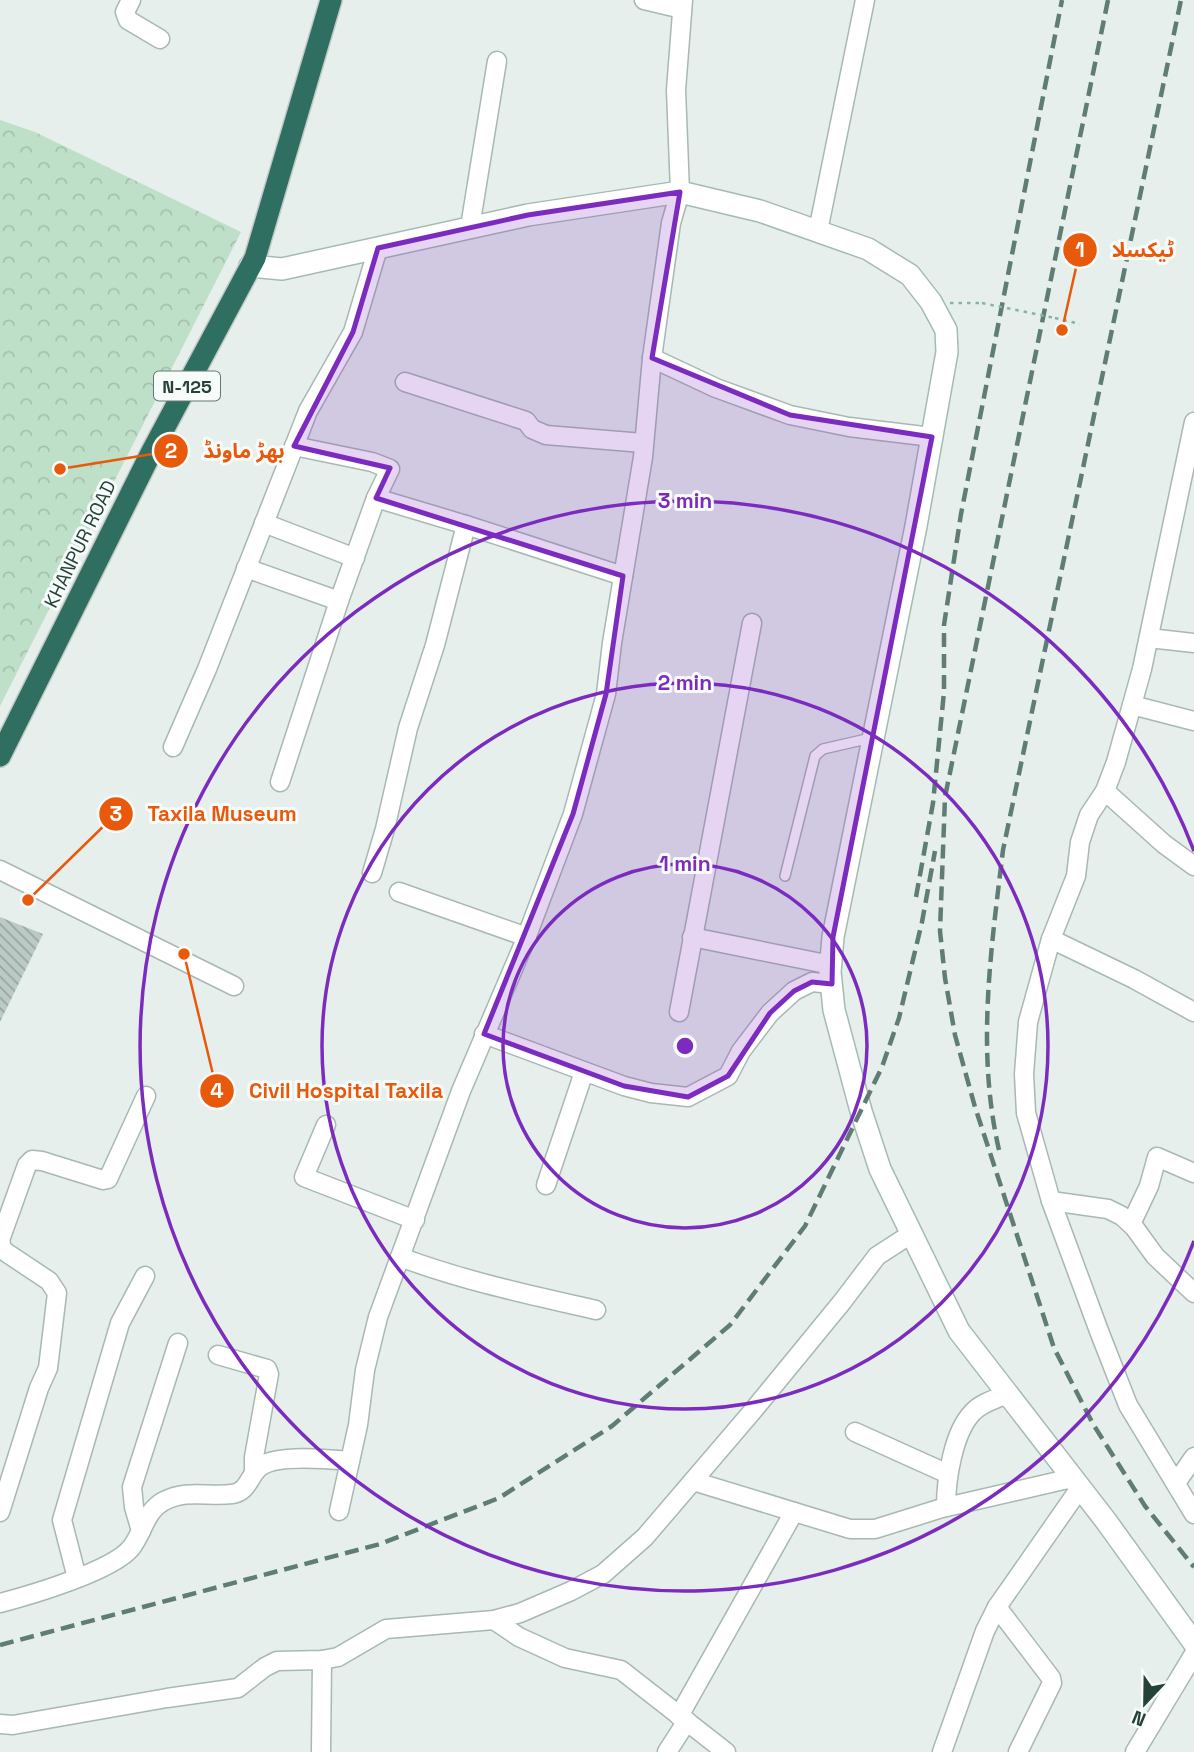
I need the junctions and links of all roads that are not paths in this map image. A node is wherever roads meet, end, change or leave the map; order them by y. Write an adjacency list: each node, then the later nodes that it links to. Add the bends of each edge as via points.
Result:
1 (131, 0): 6 (street, via 125,12 128,20)
2 (331, 0): 12 (highway, KHANPUR ROAD / N-125)
3 (645, 0): 5 (street)
4 (865, 0): 10 (street)
5 (683, 4): 8 (street, via 676,90)
6 (160, 39)
7 (497, 61): 9 (street)
8 (680, 192): 9 (street); 10 (street); 13 (street, via 671,223)
9 (470, 228): 11 (street)
10 (818, 231): 16 (street, via 868,248 910,275 931,302 946,330 947,352)
11 (378, 248): 12 (street, via 282,269); 18 (street, via 353,332 308,411)
12 (250, 266): 33 (highway, KHANPUR ROAD / N-125)
13 (652, 358): 16 (street, via 790,415); 17 (street)
14 (405, 382): 17 (street, via 526,421 546,435)
15 (1194, 422): 27 (street)
16 (932, 437): 31 (street)
17 (643, 443): 24 (street)
18 (294, 446): 19 (street, via 390,468); 20 (street)
19 (376, 498): 21 (street); 22 (street)
20 (264, 523): 22 (street); 23 (street)
21 (466, 524): 24 (street); 38 (street)
22 (355, 558): 25 (street)
23 (246, 568): 25 (street); 32 (street)
24 (623, 576): 41 (street, via 606,694 573,814)
25 (339, 601): 34 (street)
26 (752, 623): 42 (street)
27 (1149, 638): 28 (street); 29 (street)
28 (1194, 643)
29 (1132, 705): 30 (street); 35 (street)
30 (1194, 721)
31 (873, 738): 39 (lane, via 823,749 814,756); 44 (street, via 833,937)
32 (173, 747)
33 (0, 756)
34 (280, 782)
35 (1105, 791): 36 (street); 43 (street, via 1089,815 1076,876)
36 (1194, 866)
37 (0, 870): 45 (street)
38 (372, 873)
39 (785, 876)
40 (399, 892): 41 (street)
41 (527, 937): 48 (street)
42 (692, 937): 44 (street); 46 (street)
43 (1051, 939): 47 (street); 54 (street, via 1028,1022 1024,1074 1026,1113)
44 (831, 974): 49 (street, via 794,991 770,1013 728,1076 688,1097 651,1093); 57 (street, via 834,1010 861,1111 880,1169)
45 (234, 986)
46 (679, 1012)
47 (1194, 1012)
48 (484, 1034): 49 (street); 55 (street)
49 (584, 1072): 53 (street)
50 (146, 1096): 75 (street, via 108,1179 32,1160 0,1240 2,1249 48,1281 57,1293 48,1368)
51 (326, 1125): 55 (street, via 304,1177)
52 (1194, 1173): 56 (street, via 1157,1157)
53 (546, 1185)
54 (1051, 1201): 56 (street, via 1108,1209); 72 (street, via 1128,1405)
55 (415, 1220): 58 (street)
56 (1131, 1224): 60 (street, via 1155,1256)
57 (911, 1234): 64 (street, via 958,1331); 70 (street, via 877,1256)
58 (400, 1257): 61 (street, via 502,1289); 67 (street, via 365,1370)
59 (145, 1276): 79 (street, via 120,1324 62,1520)
60 (1194, 1293)
61 (596, 1310)
62 (178, 1343): 78 (street, via 132,1486)
63 (218, 1356): 68 (street, via 269,1374)
64 (1007, 1394): 69 (street, via 973,1411); 71 (street)
65 (855, 1432): 69 (street)
66 (1194, 1457): 72 (street)
67 (350, 1461): 68 (street, via 276,1461); 74 (street)
68 (254, 1472): 78 (street, via 240,1492 189,1493 163,1501 149,1514)
69 (948, 1474): 73 (street)
70 (693, 1481): 76 (street); 82 (street, via 645,1537 603,1574 520,1613)
71 (1076, 1483): 73 (street); 81 (street); 83 (street)
72 (1176, 1483): 77 (street)
73 (946, 1507): 76 (street, via 876,1529 850,1529)
74 (340, 1511)
75 (0, 1512)
76 (794, 1512): 86 (street)
77 (1194, 1514)
78 (141, 1531): 79 (street, via 120,1559)
79 (77, 1577): 80 (street)
80 (0, 1603)
81 (997, 1607): 91 (street); 92 (street, via 1052,1683)
82 (494, 1620): 85 (street, via 386,1629); 86 (street, via 565,1658 621,1670)
83 (1194, 1643)
84 (1194, 1654): 93 (street)
85 (323, 1660): 87 (street, via 277,1661 238,1688); 88 (street)
86 (683, 1718): 89 (street); 90 (street)
87 (0, 1724)
88 (321, 1752)
89 (667, 1752)
90 (726, 1752)
91 (942, 1752)
92 (1018, 1752)
93 (1135, 1752)

